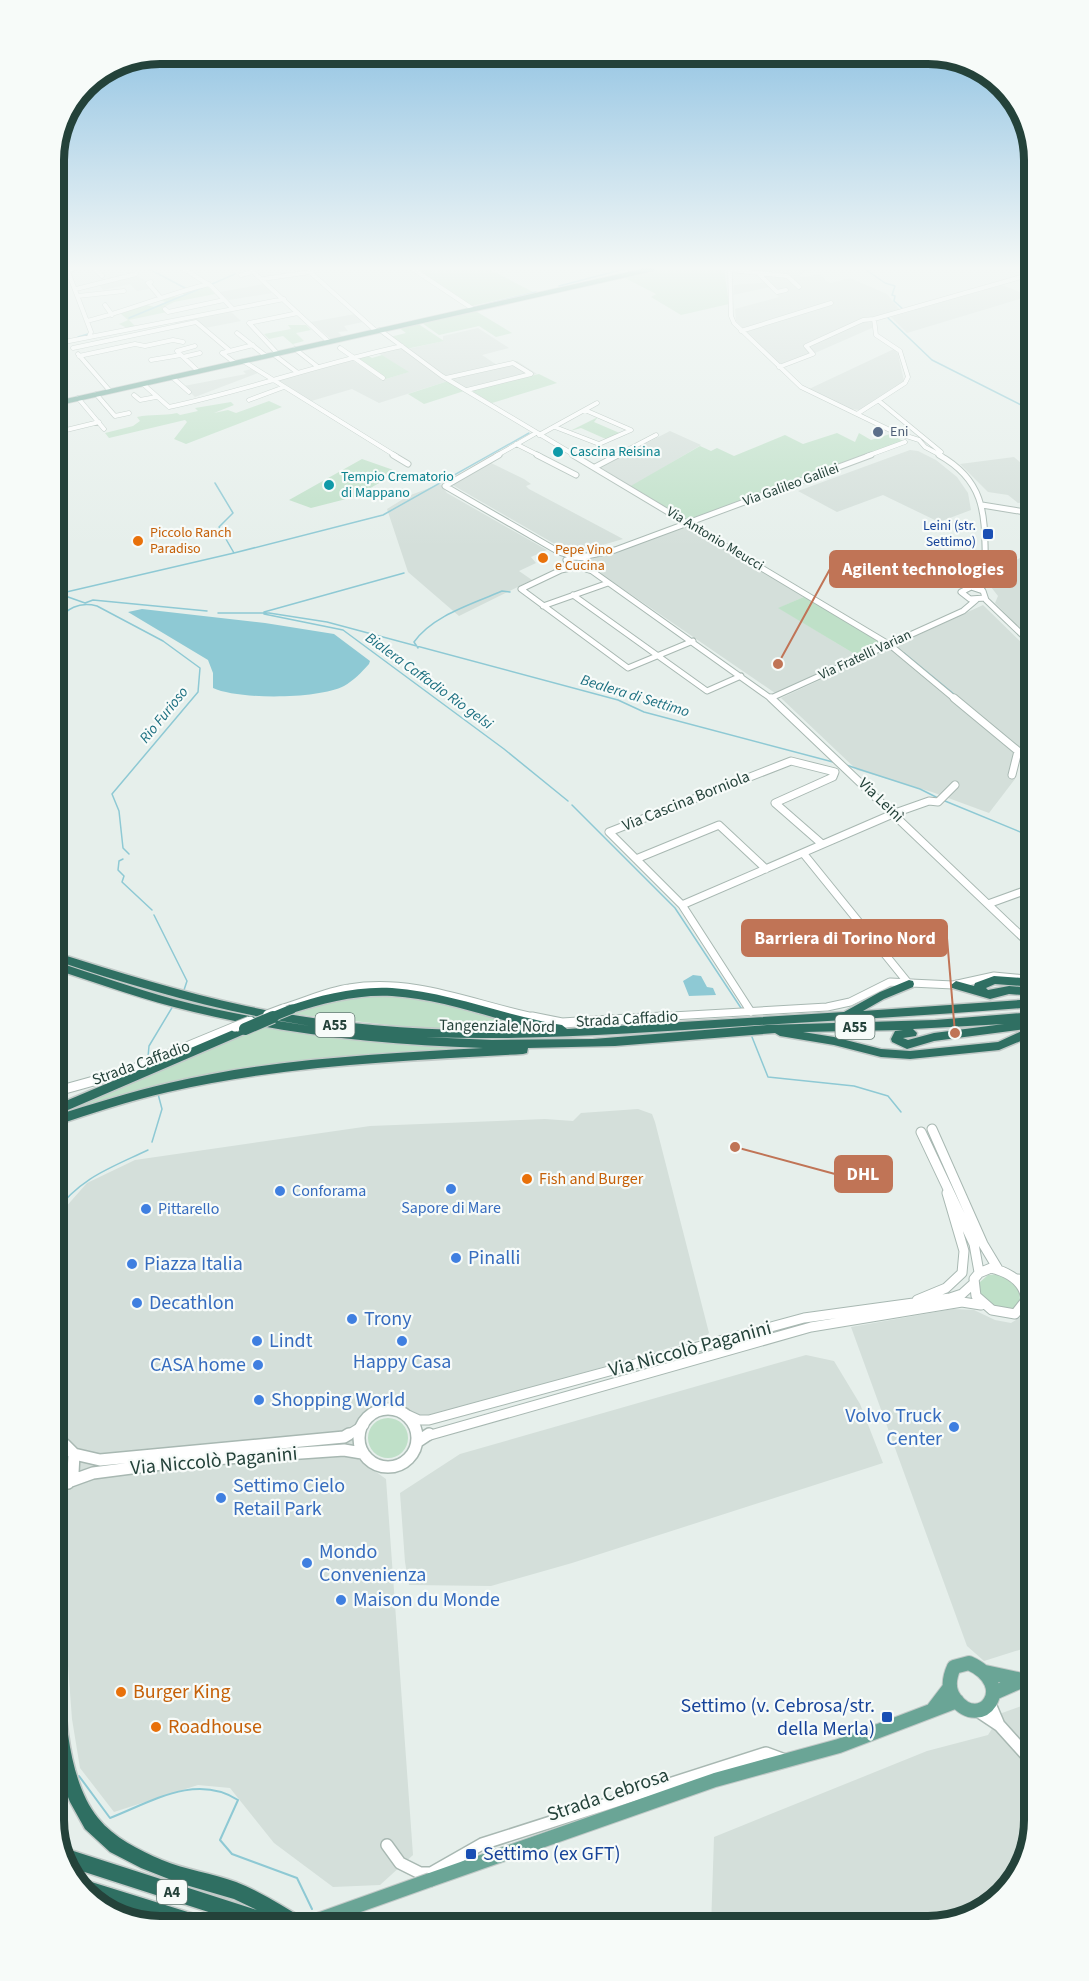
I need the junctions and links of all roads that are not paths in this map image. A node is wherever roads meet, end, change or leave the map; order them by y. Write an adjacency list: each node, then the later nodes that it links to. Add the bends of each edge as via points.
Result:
1 (84, 361): 27 (street)
2 (188, 361): 17 (street)
3 (241, 361): 13 (main road)
4 (243, 361): 22 (street)
5 (284, 361): 18 (street)
6 (311, 361): 14 (street)
7 (336, 361): 14 (street)
8 (357, 361): 20 (street)
9 (423, 361): 21 (street, Via Antonio Meucci)
10 (772, 361): 15 (street)
11 (793, 361): 15 (street)
12 (903, 361): 35 (street, via 908,377 905,383)
13 (235, 363): 17 (main road)
14 (318, 367): 18 (street)
15 (778, 367): 39 (street, via 801,387)
16 (488, 368): 21 (street); 23 (street); 23 (street, via 513,363 531,374)
17 (198, 371): 19 (main road)
18 (298, 373): 22 (street)
19 (172, 377): 24 (main road); 28 (street)
20 (383, 378)
21 (446, 378): 26 (street, Via Antonio Meucci)
22 (273, 380): 25 (street); 31 (street, via 170,406)
23 (506, 381): 26 (street)
24 (143, 384): 27 (main road); 31 (street)
25 (284, 387): 33 (street); 51 (street)
26 (467, 390): 44 (street, Via Antonio Meucci)
27 (110, 391): 29 (main road)
28 (189, 392)
29 (96, 394): 32 (main road); 38 (street, via 115,416)
30 (134, 394): 31 (street, via 140,400)
31 (156, 397)
32 (78, 398): 34 (main road); 40 (street)
33 (249, 400)
34 (65, 401)
35 (879, 401): 39 (street); 50 (street)
36 (597, 403): 37 (street)
37 (585, 410): 41 (street); 41 (street, via 631,430 599,444)
38 (129, 413)
39 (857, 414): 46 (street)
40 (99, 422): 42 (street); 43 (street)
41 (555, 426): 44 (street)
42 (104, 429)
43 (65, 430)
44 (538, 434): 47 (street); 52 (street, Via Antonio Meucci)
45 (656, 435): 52 (street)
46 (906, 440): 48 (street); 48 (street); 49 (street, Via Galileo Galilei)
47 (516, 444): 53 (street); 57 (street, via 445,486)
48 (916, 444): 49 (street, Via Galileo Galilei); 50 (street)
49 (895, 448): 56 (street, Via Galileo Galilei)
50 (953, 463): 54 (street, via 972,481)
51 (408, 464)
52 (595, 467): 56 (street, Via Antonio Meucci)
53 (576, 475)
54 (981, 505): 55 (street); 66 (street)
55 (1024, 512)
56 (688, 523): 58 (street, Via Galileo Galilei); 79 (street, Via Antonio Meucci)
57 (559, 552): 59 (street); 61 (street)
58 (597, 555): 60 (street); 62 (street)
59 (574, 556): 60 (street); 61 (street)
60 (582, 557): 62 (street)
61 (567, 562): 63 (street); 64 (street)
62 (588, 563): 63 (street); 65 (street)
63 (578, 567): 64 (street); 65 (street)
64 (561, 570): 74 (street, via 521,589)
65 (592, 571): 67 (street, Via Leinì)
66 (984, 577): 68 (street, via 981,585); 69 (street)
67 (608, 583): 70 (street); 78 (street, Via Leinì)
68 (974, 587): 69 (street); 71 (street, via 962,590)
69 (981, 589): 72 (street)
70 (573, 595): 74 (street); 80 (street)
71 (967, 598): 73 (street); 76 (street, via 968,603)
72 (985, 598): 73 (street); 75 (street)
73 (977, 600): 75 (street); 76 (street, Via Fratelli Varian)
74 (543, 606): 80 (street, via 628,668)
75 (997, 610): 77 (street)
76 (958, 612): 79 (street, Via Fratelli Varian)
77 (1024, 636)
78 (693, 641): 80 (street); 81 (street, Via Leinì)
79 (890, 645): 82 (street, Via Fratelli Varian); 83 (street, Via Antonio Meucci, via 1018,751)
80 (658, 656): 81 (street, via 707,691)
81 (741, 676): 82 (street, Via Leinì)
82 (771, 698): 85 (street, Via Leinì)
83 (1012, 775)
84 (955, 785): 85 (street, via 943,800)
85 (895, 813): 86 (street); 91 (street, Via Leinì)
86 (822, 844): 87 (street); 88 (street, Via Cascina Borniola, via 776,804 833,777 835,772 791,761 609,832)
87 (803, 853): 89 (street); 98 (street)
88 (636, 859): 89 (street, via 719,825); 92 (street, Via Cascina Borniola)
89 (766, 868): 92 (street)
90 (1024, 891): 91 (street)
91 (988, 904): 93 (street, Via Leinì)
92 (682, 905): 104 (street, Via Cascina Borniola)
93 (1024, 938)
94 (65, 960): 111 (highway, Tangenziale Nord / A55, via 203,1002 318,1023 456,1035)
95 (65, 968): 113 (highway, Tangenziale Nord / A55, via 191,1007 322,1032 444,1042)
96 (1024, 980): 99 (street, Strada Caffadio, via 994,976)
97 (1024, 982): 101 (highway, via 990,980 979,986)
98 (909, 984): 99 (street, Strada Caffadio); 104 (street, Strada Caffadio, via 887,983 835,1005); 105 (highway, via 852,1012)
99 (956, 985): 101 (highway)
100 (1024, 991): 101 (highway)
101 (984, 993)
102 (1024, 1004): 105 (highway, Tangenziale Nord / A55)
103 (288, 1008): 104 (street, Strada Caffadio, via 349,988 400,986 433,990 562,1023); 109 (highway, A55, bridge); 111 (highway, A55, via 338,997 391,992 548,1027)
104 (751, 1012)
105 (777, 1020): 111 (highway, Tangenziale Nord / A55)
106 (1024, 1020): 108 (highway, Tangenziale Nord / A55)
107 (1024, 1021): 108 (highway, via 899,1034)
108 (852, 1027): 110 (highway, Tangenziale Nord / A55)
109 (240, 1028): 114 (street, Strada Caffadio, via 126,1072); 115 (highway, A55)
110 (762, 1029): 112 (highway, via 881,1053 910,1055 993,1048); 113 (highway, Tangenziale Nord / A55)
111 (625, 1030)
112 (1024, 1035)
113 (593, 1043): 116 (highway, A55, via 259,1069 161,1088)
114 (64, 1089)
115 (64, 1106)
116 (64, 1118)
117 (932, 1130): 120 (street)
118 (921, 1132): 119 (street)
119 (946, 1190): 121 (street, via 974,1244); 126 (street, via 964,1252 964,1269 957,1281 944,1290)
120 (998, 1269): 121 (street); 122 (street)
121 (979, 1272): 124 (street)
122 (1017, 1279): 123 (street); 125 (street)
123 (1024, 1279)
124 (973, 1284): 126 (street, Via Niccolò Paganini, via 950,1298); 127 (street)
125 (1024, 1287)
126 (916, 1301): 129 (street, Via Niccolò Paganini, via 804,1318 429,1420)
127 (981, 1305): 128 (street, via 1006,1316); 131 (street, Via Niccolò Paganini, via 962,1302 810,1327 432,1432)
128 (1024, 1306)
129 (408, 1415): 130 (street, via 388,1410); 131 (street, via 414,1422)
130 (364, 1425): 133 (street); 134 (street, Via Niccolò Paganini, via 344,1437 317,1440 100,1460)
131 (417, 1442): 133 (street, via 407,1459 392,1466 374,1464)
132 (64, 1444): 134 (street, Via Niccolò Paganini)
133 (362, 1453): 136 (street, Via Niccolò Paganini, via 344,1450 185,1461 93,1473)
134 (74, 1454): 135 (street, via 73,1473)
135 (64, 1484)
136 (64, 1489)
137 (985, 1672): 138 (main road); 140 (main road, via 973,1664 960,1664 951,1673); 142 (main road)
138 (1024, 1676)
139 (1024, 1680): 142 (main road)
140 (950, 1687): 141 (main road); 143 (main road, Strada Cebrosa)
141 (957, 1701): 142 (main road, via 966,1709); 143 (main road, Strada Cebrosa)
142 (988, 1703): 145 (street, via 1000,1726)
143 (934, 1708): 146 (main road, Strada Cebrosa, via 860,1739)
144 (64, 1747): 154 (highway, via 72,1790 91,1823 115,1845 168,1871 253,1898)
145 (1024, 1753)
146 (786, 1761): 147 (street, via 766,1753); 148 (main road, Strada Cebrosa, via 733,1774)
147 (660, 1786): 148 (street); 149 (street, via 482,1844 431,1873 420,1873 400,1863)
148 (648, 1804): 155 (main road, Strada Cebrosa, bridge)
149 (387, 1845)
150 (73, 1860): 153 (highway, A4)
151 (98, 1893): 152 (highway, A4)
152 (172, 1916)
153 (249, 1916)
154 (282, 1916)
155 (331, 1916)

